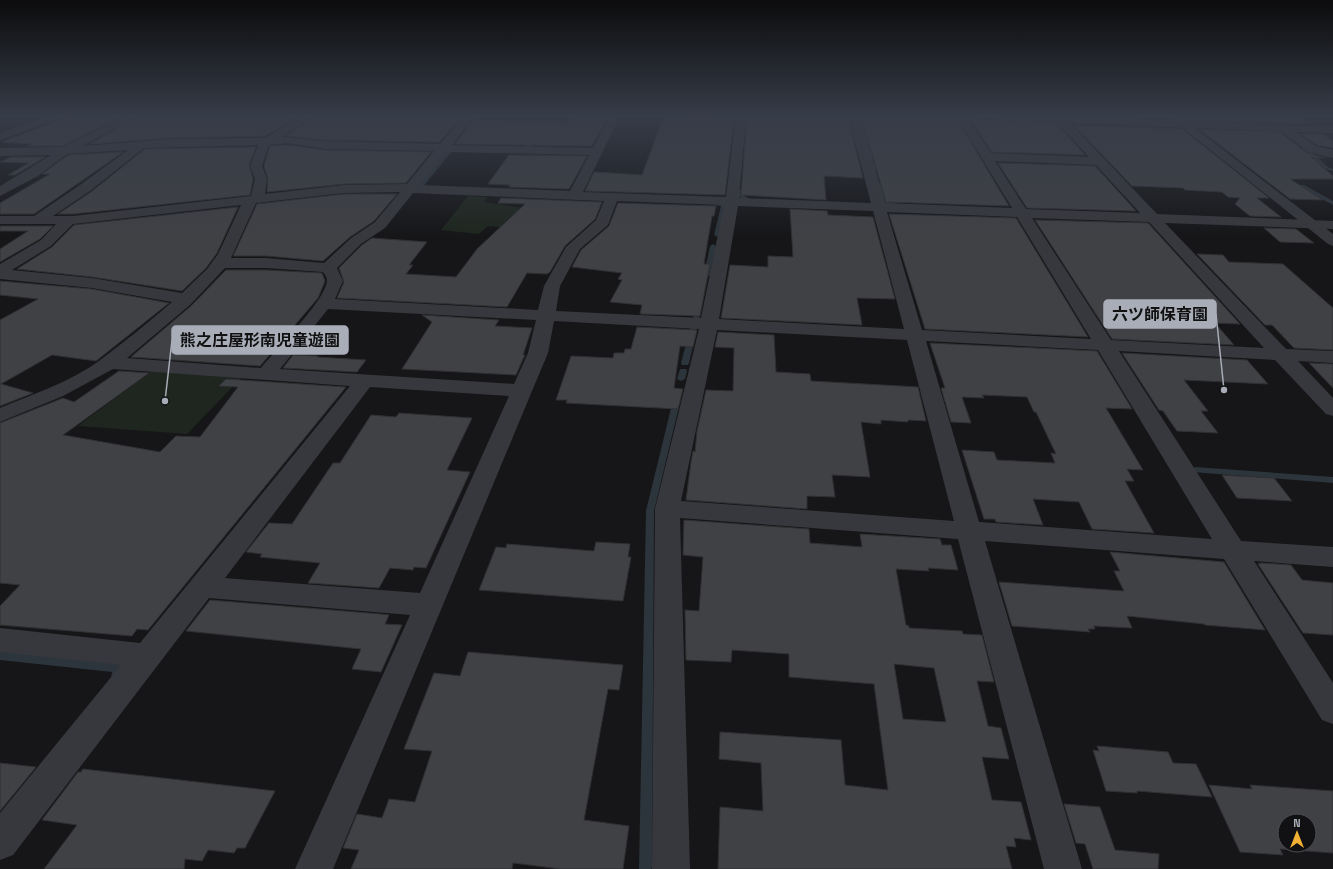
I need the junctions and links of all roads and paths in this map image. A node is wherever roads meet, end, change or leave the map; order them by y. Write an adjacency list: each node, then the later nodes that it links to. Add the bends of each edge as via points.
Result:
1 (57, 157): 13 (street)
2 (126, 157): 22 (street)
3 (259, 157): 15 (street, via 256,166 261,179)
4 (437, 157): 12 (street)
5 (595, 157): 14 (street)
6 (736, 157): 17 (street)
7 (865, 157): 18 (street)
8 (987, 157): 11 (street); 19 (street)
9 (1095, 157): 11 (street)
10 (1225, 157): 24 (street)
11 (1099, 161): 20 (street)
12 (409, 188): 14 (street); 15 (street, via 344,189); 28 (street, via 380,225 356,241)
13 (0, 192)
14 (575, 195): 16 (street)
15 (254, 199): 23 (street); 27 (street, via 241,216 239,231)
16 (611, 199): 17 (street); 32 (street, via 603,222 574,247 566,258 552,286)
17 (732, 202): 18 (street); 33 (street)
18 (879, 207): 19 (street); 34 (street)
19 (1022, 213): 20 (street); 35 (street)
20 (1152, 218): 24 (street); 36 (street)
21 (0, 220): 22 (street)
22 (37, 220): 23 (street)
23 (70, 220): 29 (street, via 46,242)
24 (1312, 225): 25 (street); 26 (street)
25 (1333, 226)
26 (1333, 241)
27 (220, 263): 28 (street, via 266,263); 30 (street)
28 (328, 268): 31 (street, via 334,276 335,283)
29 (0, 273): 30 (street, via 92,283)
30 (185, 299): 38 (street)
31 (323, 304): 32 (street); 39 (street)
32 (546, 315): 33 (street); 41 (street, via 538,353)
33 (699, 323): 34 (street); 44 (street)
34 (915, 334): 35 (street); 45 (street)
35 (1105, 345): 36 (street); 46 (street)
36 (1280, 354): 37 (street); 42 (street)
37 (1333, 357)
38 (108, 363): 39 (street); 43 (street, via 62,388)
39 (266, 374): 40 (street)
40 (365, 380): 41 (street); 48 (street)
41 (522, 391): 49 (street)
42 (1333, 410)
43 (1, 415)
44 (667, 509): 45 (street); 55 (street)
45 (969, 531): 46 (street); 56 (street)
46 (1233, 550): 47 (street); 52 (street)
47 (1333, 557)
48 (203, 587): 49 (street); 51 (street)
49 (428, 605): 54 (street)
50 (0, 640): 51 (street)
51 (149, 656): 53 (street)
52 (1333, 710)
53 (0, 842)
54 (314, 869)
55 (671, 869)
56 (1063, 869)

